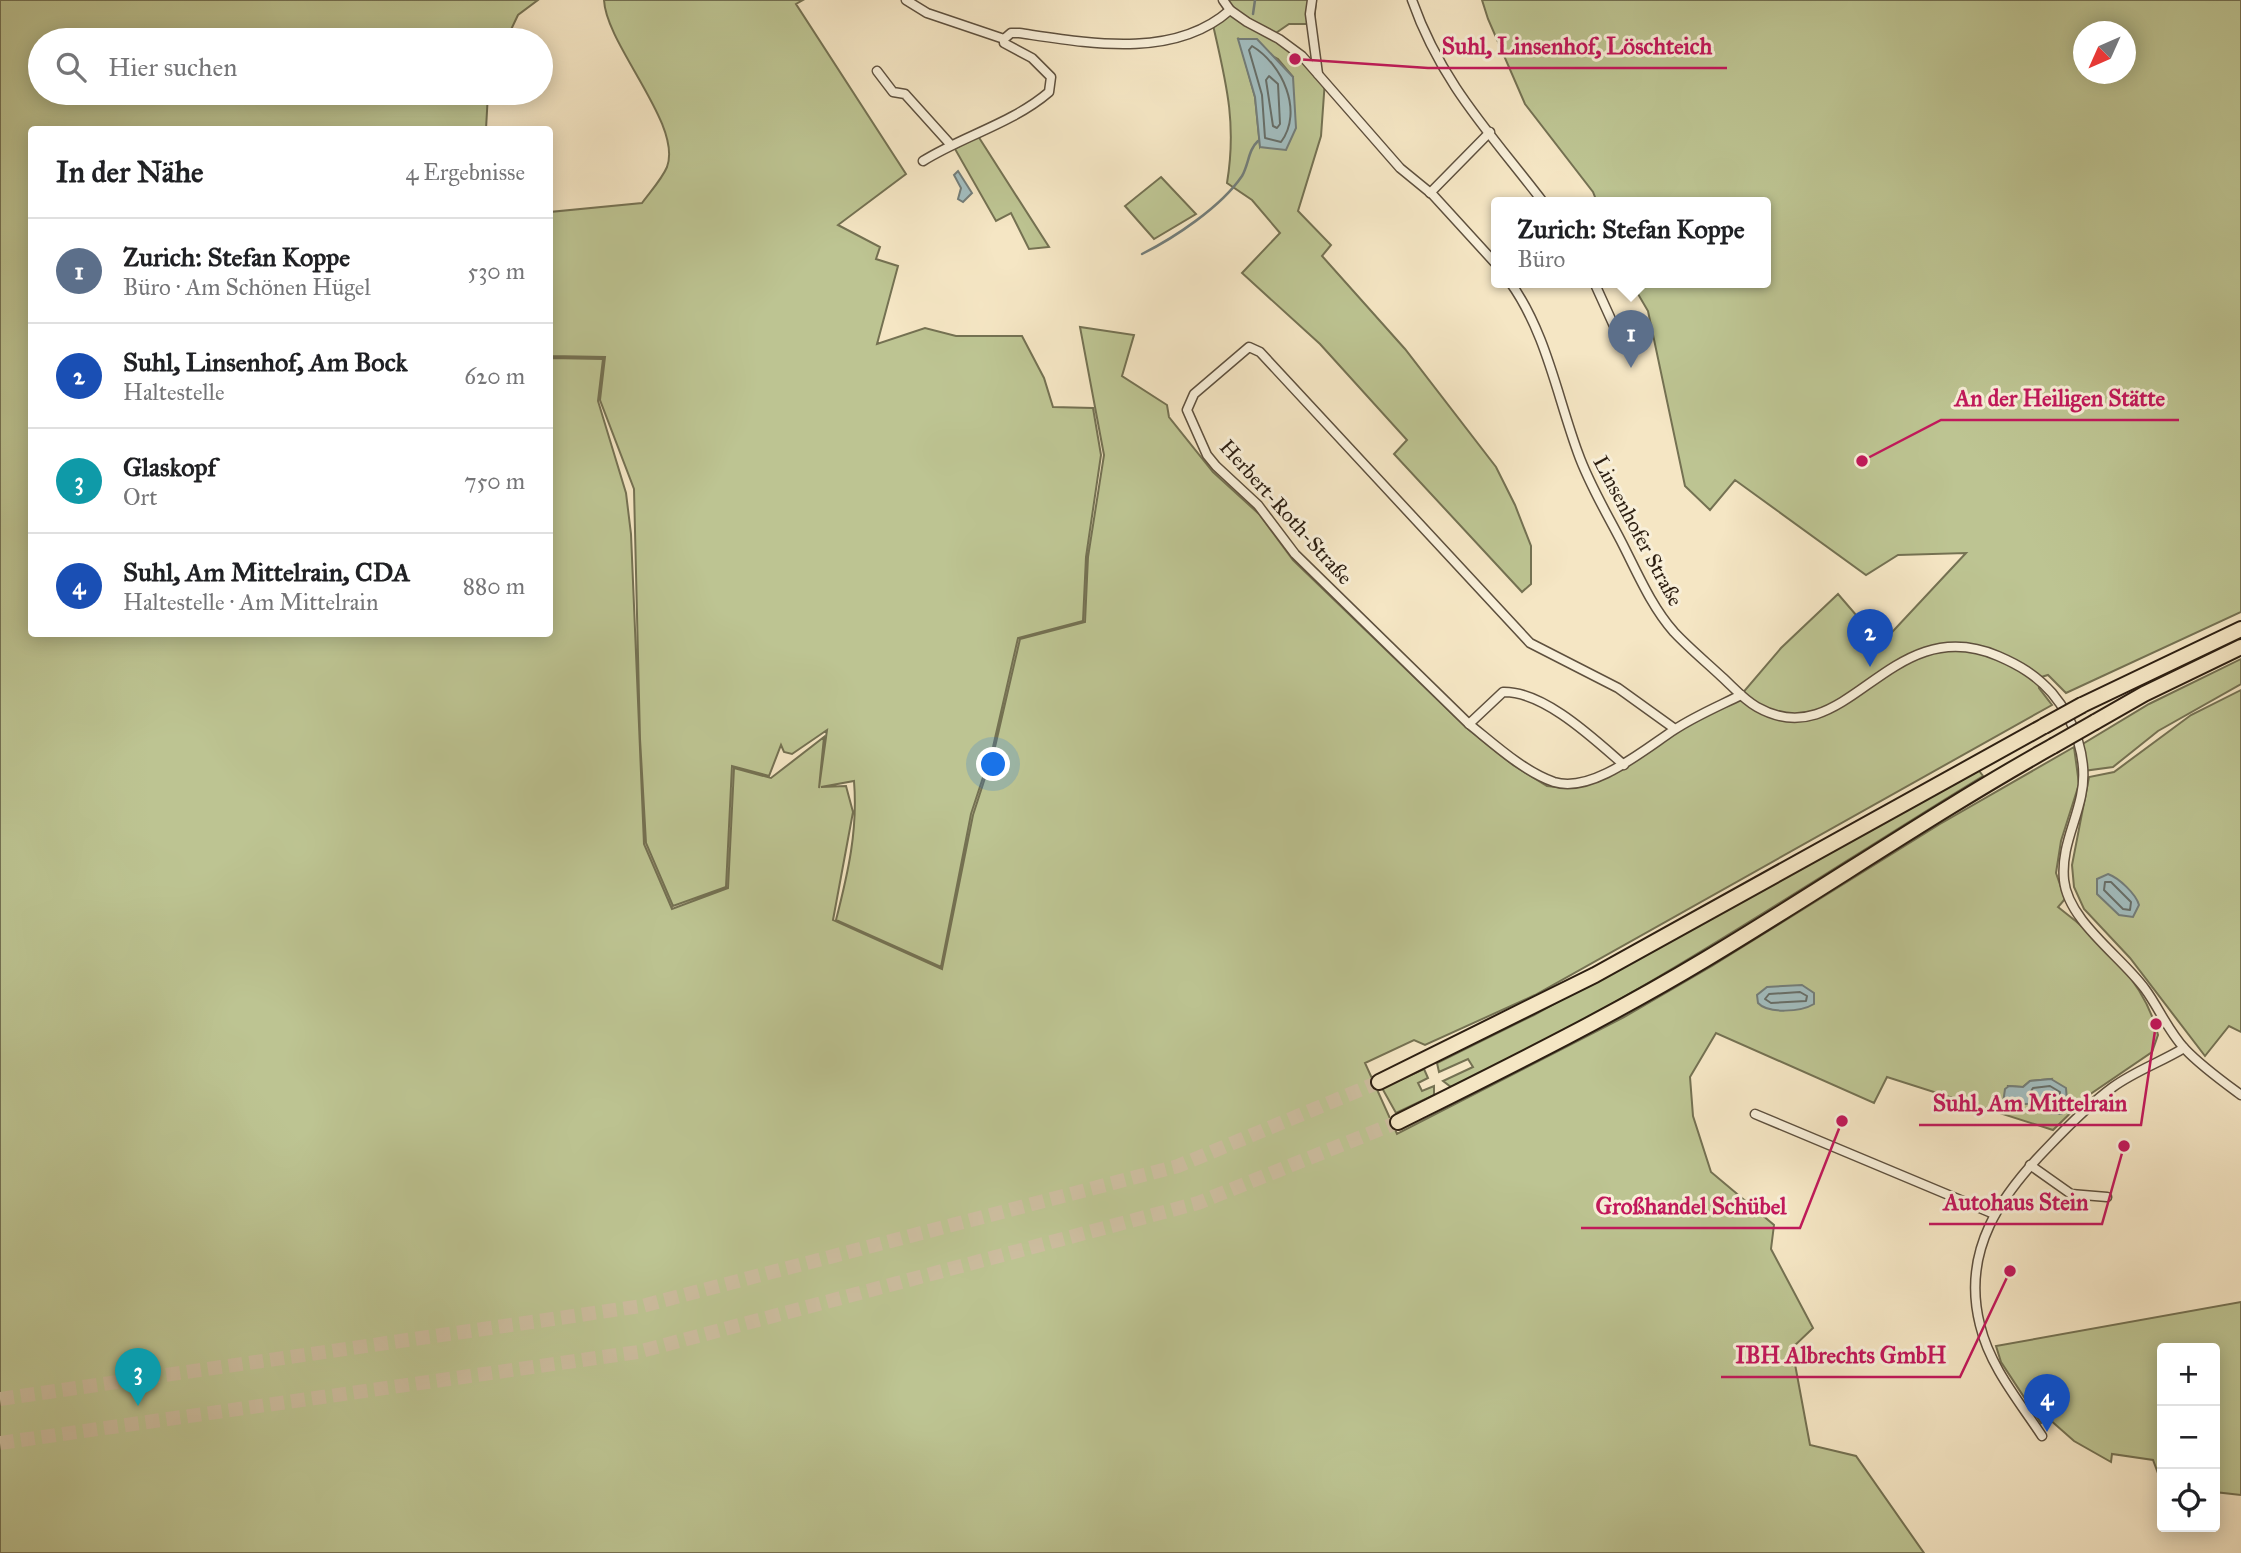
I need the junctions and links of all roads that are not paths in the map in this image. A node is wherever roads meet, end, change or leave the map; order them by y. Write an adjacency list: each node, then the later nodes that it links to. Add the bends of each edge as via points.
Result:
1 (906, 0): 6 (street, via 927,13)
2 (1223, 0): 5 (street)
3 (1312, 0): 8 (street)
4 (1412, 0): 9 (street, via 1442,71)
5 (1230, 10): 6 (street, via 1213,25 1164,41 1075,41 1019,33); 8 (street, via 1288,44)
6 (1003, 39): 10 (street, via 1046,72 1052,82 1049,92 1020,112)
7 (877, 71): 10 (street, via 893,92 905,94)
8 (1318, 74): 12 (street, via 1400,168)
9 (1490, 132): 12 (street); 13 (street)
10 (950, 145): 11 (street)
11 (923, 161)
12 (1430, 193): 14 (street)
13 (1539, 197)
14 (1491, 259)
15 (1514, 288): 20 (street, Linsenhofer Straße, via 1528,312 1595,494 1654,604 1674,631)
16 (1597, 288): 17 (street)
17 (1614, 326)
18 (2241, 629): 25 (highway, bridge, via 2082,705 1595,975)
19 (2241, 647): 28 (highway, bridge, via 2144,694 1984,785 1706,959 1554,1044)
20 (1741, 695): 22 (street, Herbert-Roth-Straße); 24 (street, Linsenhofer Straße, via 1758,708 1787,716 1823,714 1897,662 1955,647 1987,652 2038,678 2055,696 2081,745 2082,794 2064,864 2069,897 2082,920 2146,990)
21 (1469, 724): 22 (street, Herbert-Roth-Straße, via 1295,554 1258,505 1207,455 1186,410 1189,402 1249,347 1260,352 1530,643 1618,688); 23 (street, Herbert-Roth-Straße, via 1555,782 1570,783); 23 (street, via 1503,692 1514,692 1574,723)
22 (1675, 729): 23 (street, Herbert-Roth-Straße)
23 (1624, 765)
24 (2184, 1048): 26 (street, Linsenhofer Straße); 29 (street, via 2115,1086 2084,1110)
25 (1379, 1082)
26 (2241, 1094)
27 (1755, 1114): 31 (street)
28 (1398, 1122)
29 (2030, 1166): 30 (street, via 2071,1194); 31 (street)
30 (2107, 1197)
31 (1994, 1214): 32 (street, via 1976,1273 1980,1324 1997,1368)
32 (2042, 1436)

